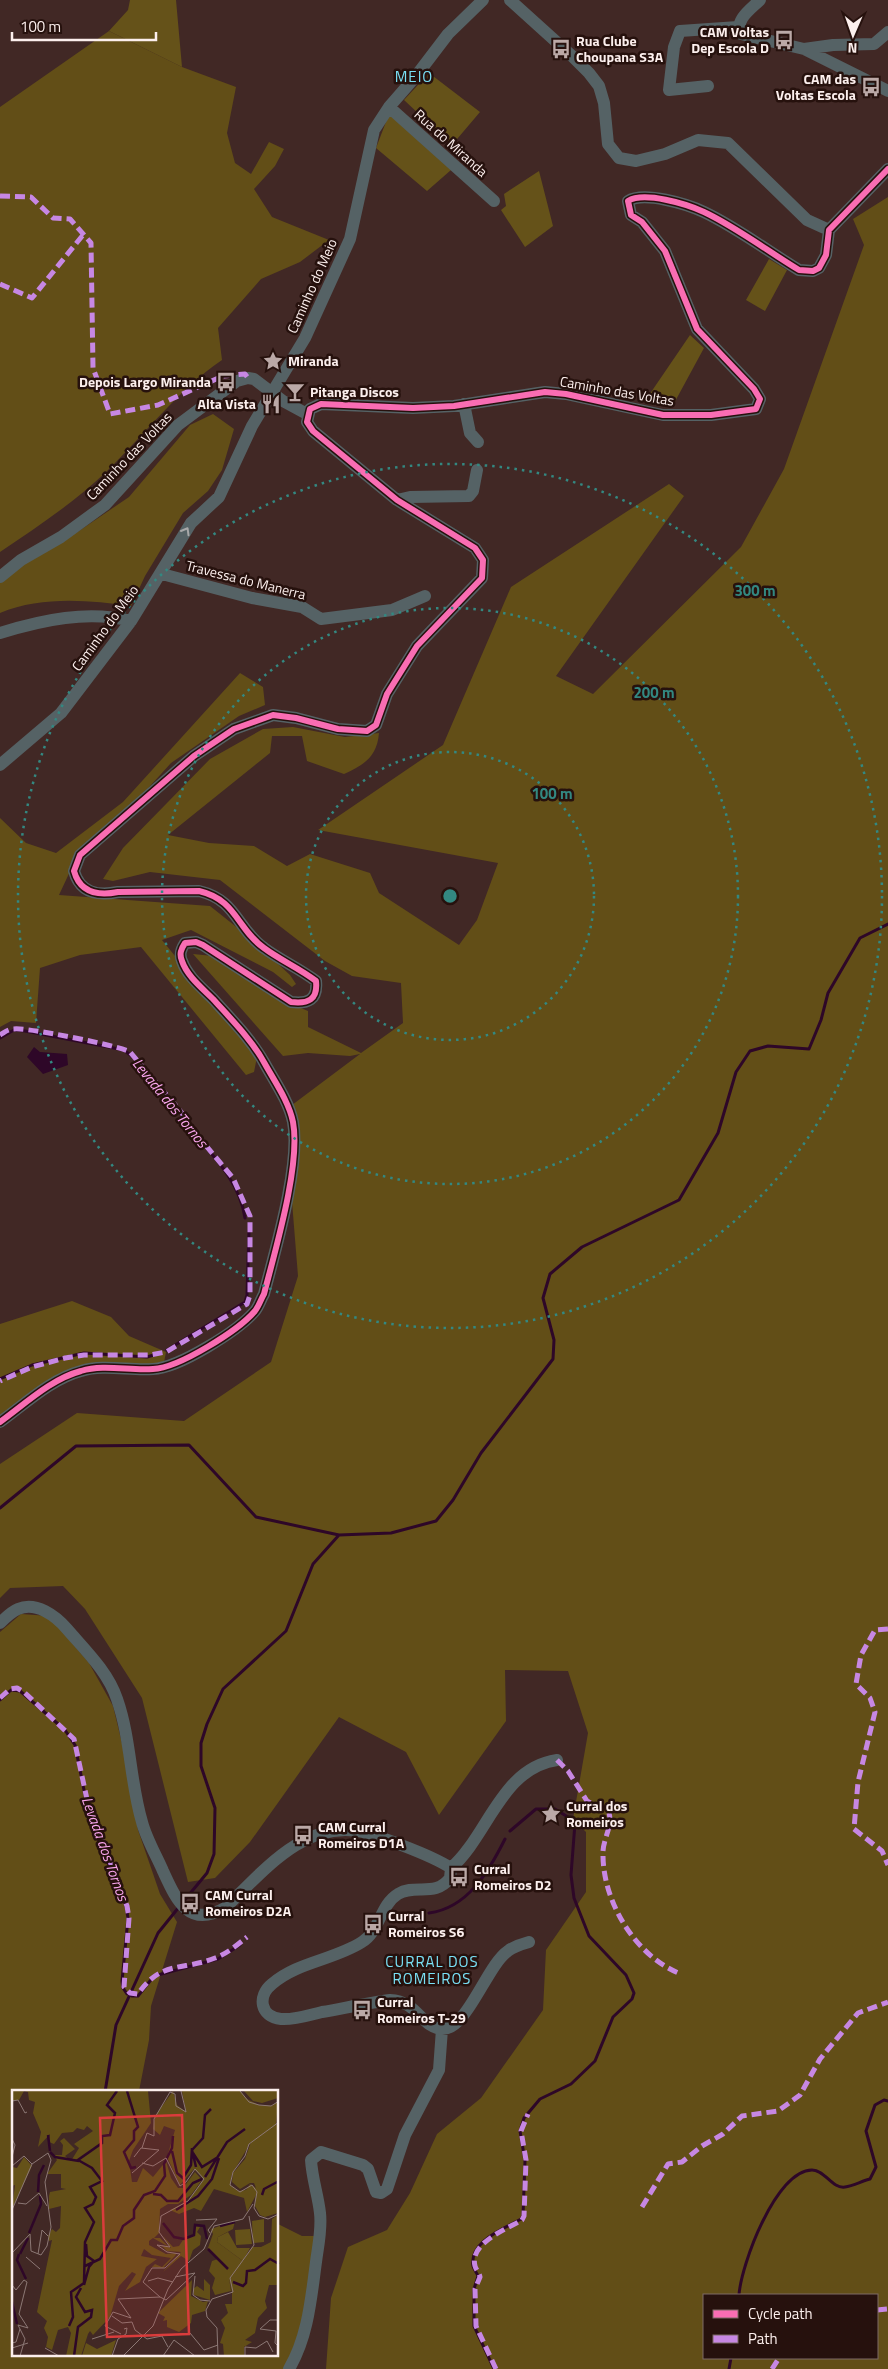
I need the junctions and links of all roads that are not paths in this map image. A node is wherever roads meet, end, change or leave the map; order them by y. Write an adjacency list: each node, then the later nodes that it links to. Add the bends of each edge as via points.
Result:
1 (483, 0): 9 (street, Caminho do Meio, via 448,34)
2 (510, 0): 12 (street, via 572,56 599,86 608,144 618,158 636,162 698,140 728,143 807,220)
3 (760, 0): 4 (street)
4 (738, 27): 6 (street, via 744,36); 7 (street, via 680,31 674,48 669,90)
5 (888, 32): 6 (street, via 874,44)
6 (804, 49): 8 (street)
7 (708, 86)
8 (888, 91)
9 (389, 107): 11 (street, Rua do Miranda); 13 (street, Caminho do Meio, via 374,130 350,239 306,338)
10 (888, 169): 12 (street)
11 (494, 201)
12 (829, 230): 14 (street, Caminho das Voltas, via 826,255 819,268 799,270 704,212 656,198 634,197 628,202 631,215 642,222 665,252 697,329 754,389 760,399 756,409 711,415 663,415 545,392)
13 (273, 394): 15 (street, Caminho das Voltas); 19 (street, Caminho do Meio, one-way to 13, via 191,523 219,497 252,426); 20 (street, Caminho das Voltas, via 254,379 237,381 178,425 105,505)
14 (464, 404): 15 (street, Caminho das Voltas, via 413,408 321,404 314,406); 16 (street, via 470,433)
15 (308, 414): 18 (street, via 307,422 312,430)
16 (478, 442)
17 (477, 470): 18 (street, via 469,496)
18 (397, 500): 25 (street, via 475,548 483,560 482,578 417,646 387,694 376,725 367,731 338,729 273,715 234,729 194,756 80,855 74,871 82,886 91,893 199,891 211,894 222,900 262,947 316,981 317,990 313,997 307,1002 291,1002 203,945 185,943 180,950 191,976 233,1021 264,1062 293,1122 290,1177 264,1294 256,1310 242,1324 184,1361 153,1369 82,1370 62,1378)
19 (162, 574): 21 (street, Travessa do Manerra, via 252,598 302,607 321,619 392,610); 22 (street, Caminho do Meio)
20 (0, 577)
21 (425, 596)
22 (131, 620): 23 (street, via 82,616); 24 (street, Caminho do Meio, via 61,712)
23 (0, 633)
24 (0, 764)
25 (0, 1422)
26 (0, 1623): 28 (street, via 19,1608 48,1612 58,1618 102,1669 117,1699 126,1729 142,1824 182,1906 197,1914 215,1913 225,1908 286,1851 309,1838 335,1831 362,1832 380,1837)
27 (557, 1760): 28 (street, via 540,1765 505,1792 467,1854)
28 (451, 1868): 30 (street, via 450,1878 439,1888 404,1891 388,1903 373,1932 361,1943 297,1969 271,1984 263,1997 263,2008 271,2017 292,2018 400,2000 431,2025)
29 (529, 1942): 30 (street, via 507,1951 460,2020)
30 (442, 2028): 31 (street, via 438,2070 405,2135 388,2189 376,2192 368,2169 363,2165 320,2152 311,2160 320,2230 307,2321 302,2342)
31 (289, 2369)

